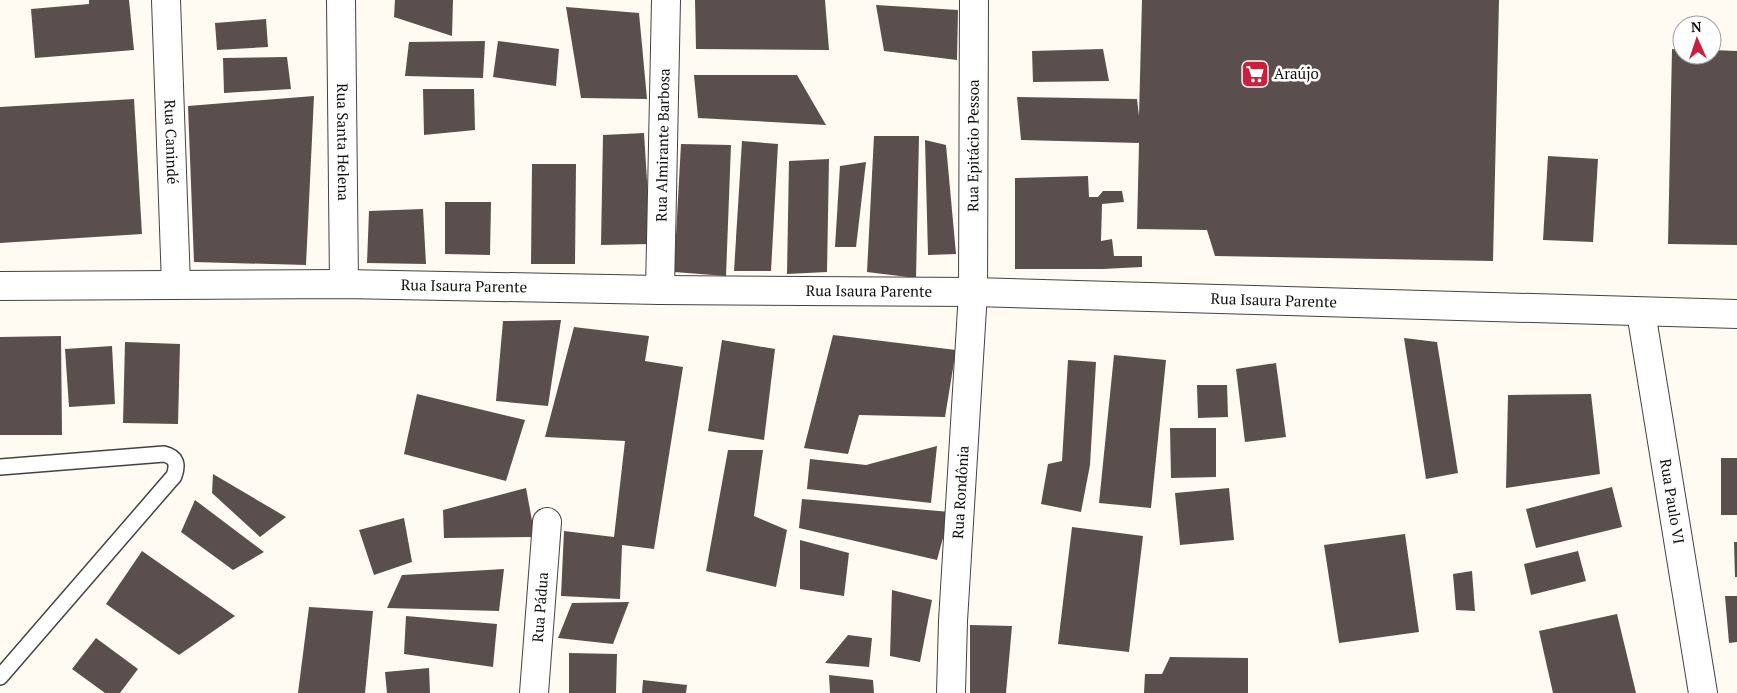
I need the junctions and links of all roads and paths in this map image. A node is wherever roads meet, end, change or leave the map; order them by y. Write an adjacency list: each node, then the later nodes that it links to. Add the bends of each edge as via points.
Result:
1 (166, 0): 6 (street, Rua Canindé)
2 (342, 0): 5 (street, Rua Santa Helena)
3 (666, 0): 8 (street, Rua Almirante Barbosa)
4 (974, 0): 9 (street, Rua Epitácio Pessoa)
5 (344, 284): 6 (street, Rua Isaura Parente); 8 (street, Rua Isaura Parente)
6 (176, 285): 7 (street, Rua Isaura Parente)
7 (0, 286)
8 (660, 290): 9 (street, Rua Isaura Parente)
9 (974, 292): 10 (street, Rua Isaura Parente); 16 (street, Rua Rondônia, via 953,622)
10 (1641, 312): 11 (street, Rua Isaura Parente); 17 (street, Rua Paulo VI)
11 (1737, 314)
12 (0, 467): 14 (lane, via 164,454 176,461 177,468 174,476)
13 (547, 522): 15 (street, Rua Pádua)
14 (0, 677)
15 (534, 693)
16 (952, 693)
17 (1703, 693)

